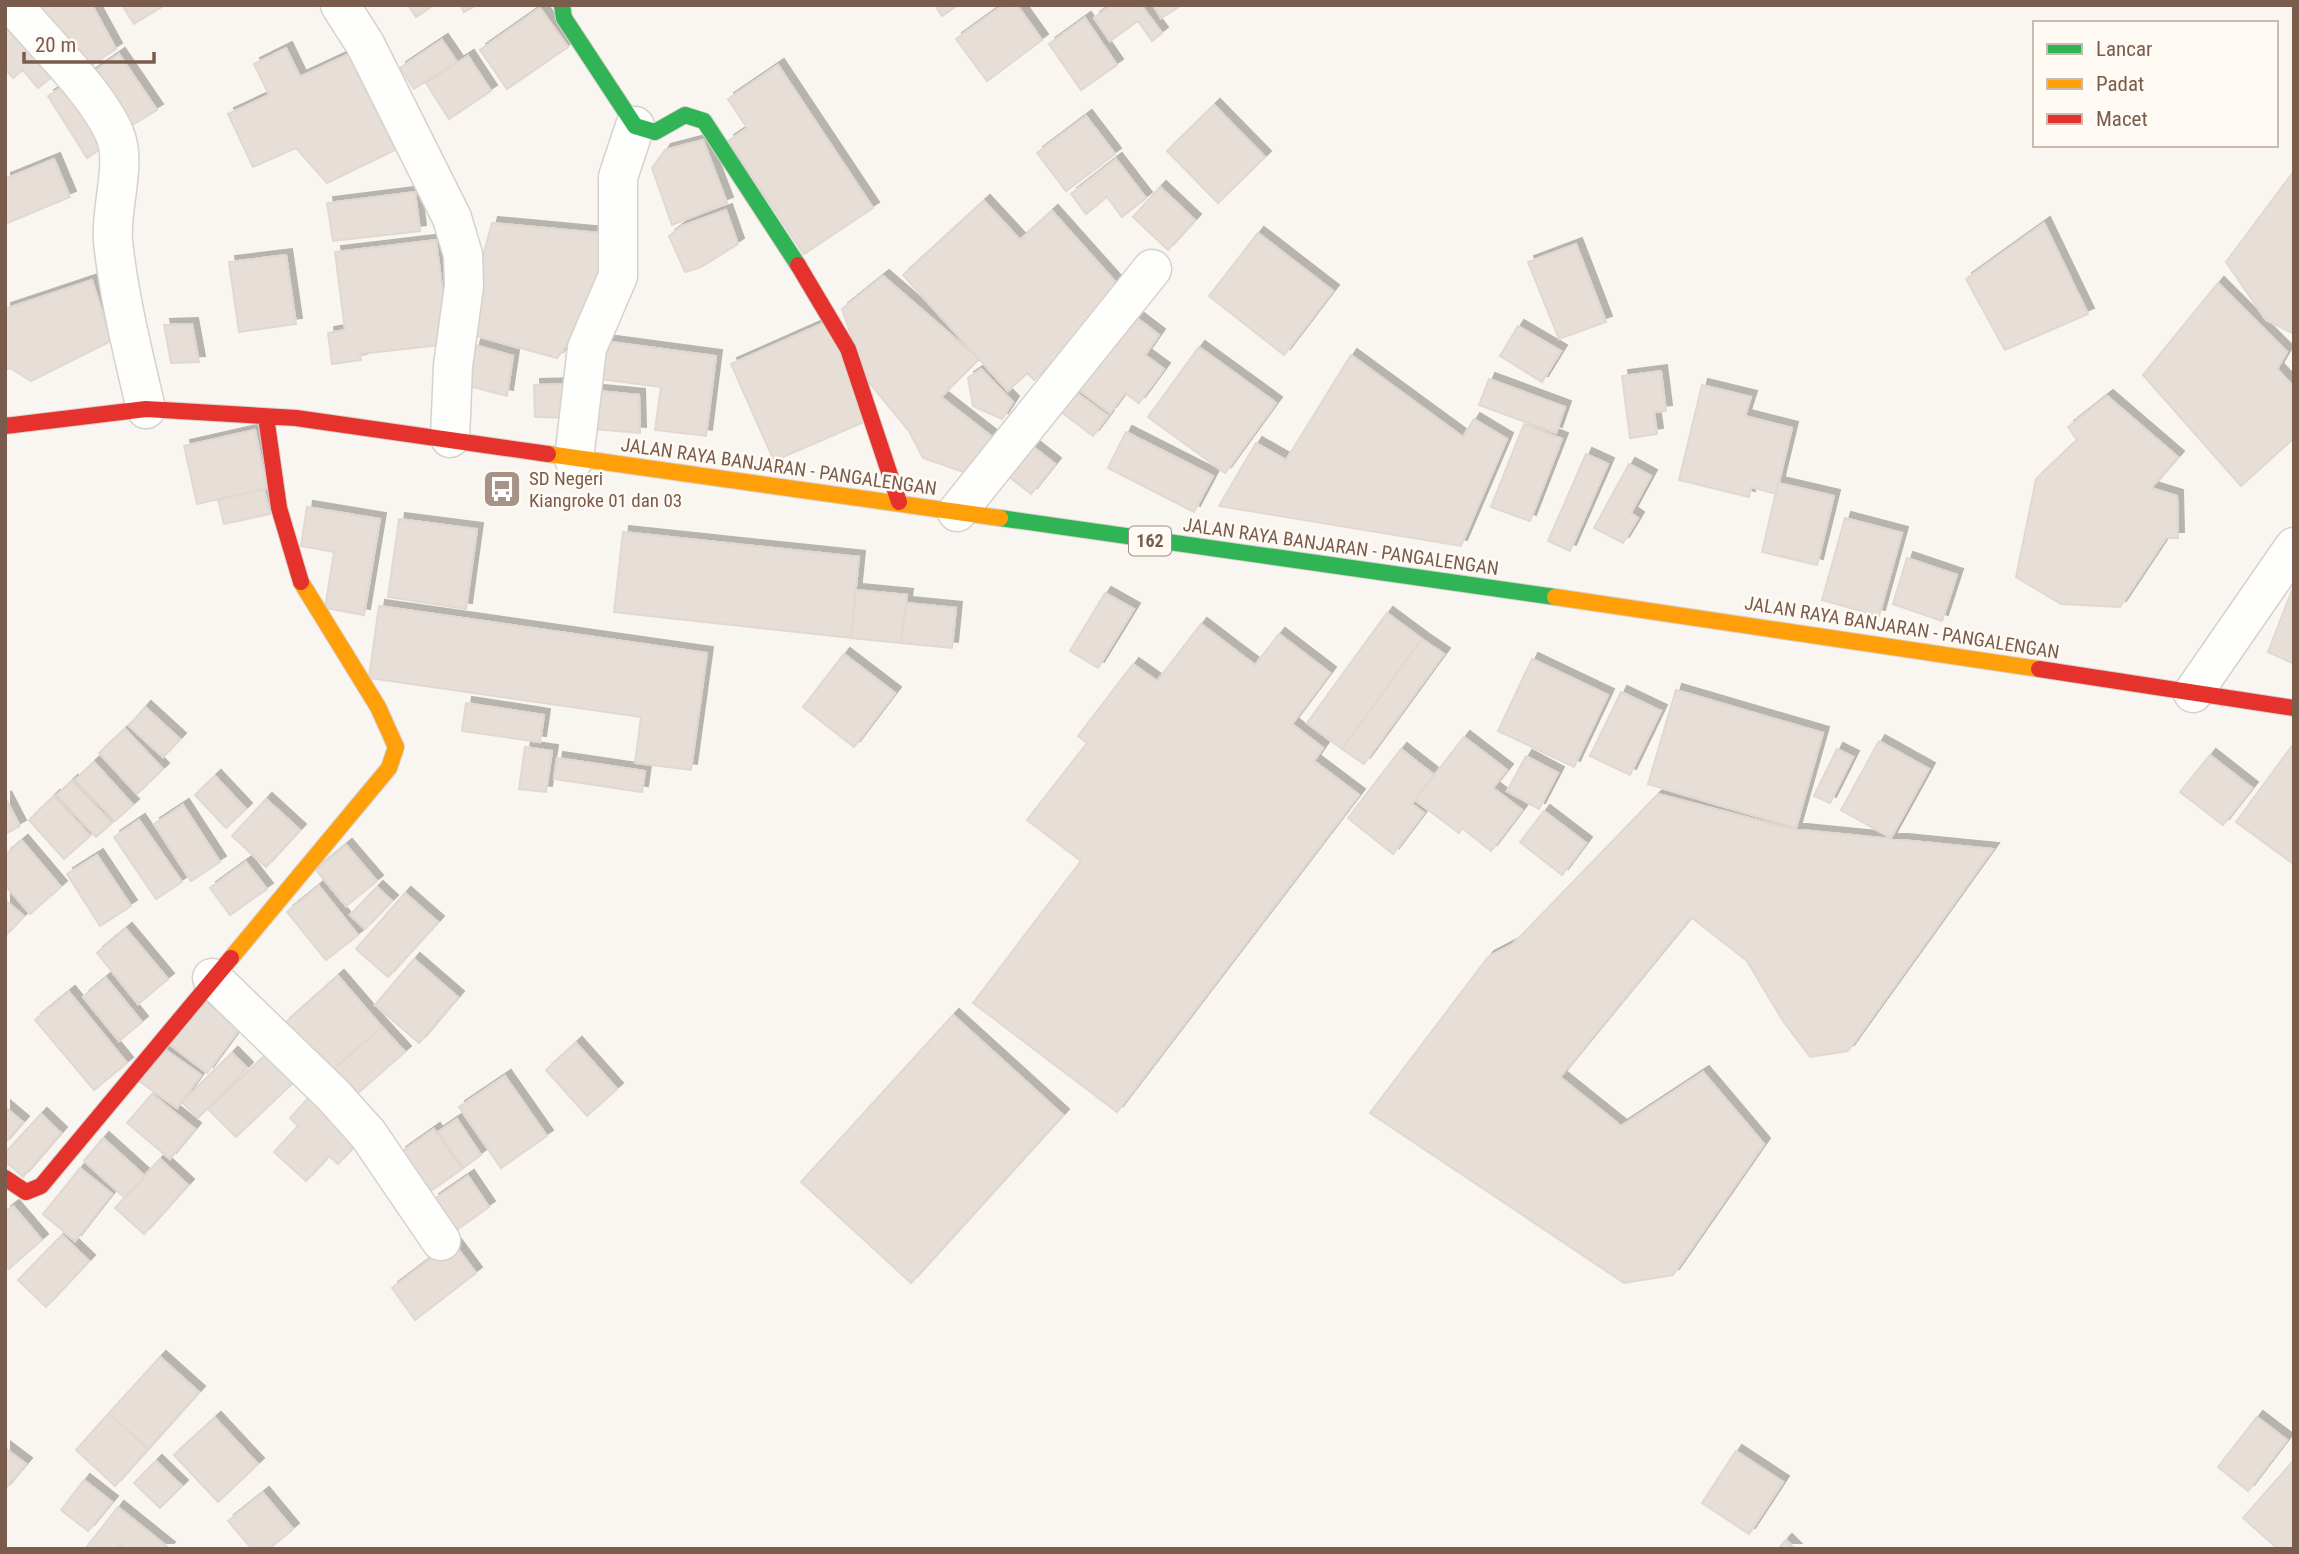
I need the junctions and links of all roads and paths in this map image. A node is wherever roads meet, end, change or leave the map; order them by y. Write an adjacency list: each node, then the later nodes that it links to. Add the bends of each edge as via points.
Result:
1 (13, 5): 6 (street, via 96,102 116,136 113,238 122,307)
2 (340, 5): 9 (street, via 365,44 452,218 463,256)
3 (562, 5): 4 (main road, via 565,18)
4 (635, 126): 10 (street, via 618,177 618,276 587,348); 11 (main road, via 655,132 683,114 704,121 848,349)
5 (1152, 269): 12 (street)
6 (146, 409): 7 (main road, JALAN RAYA BANJARAN - PANGALENGAN / 162); 8 (main road, JALAN RAYA BANJARAN - PANGALENGAN / 162)
7 (266, 417): 9 (main road, JALAN RAYA BANJARAN - PANGALENGAN / 162); 16 (main road, via 285,532 306,592 387,722 396,747 389,768)
8 (5, 426)
9 (450, 438): 10 (main road, JALAN RAYA BANJARAN - PANGALENGAN / 162)
10 (574, 459): 11 (main road, JALAN RAYA BANJARAN - PANGALENGAN / 162)
11 (899, 502): 12 (main road, JALAN RAYA BANJARAN - PANGALENGAN / 162)
12 (957, 512): 14 (main road, JALAN RAYA BANJARAN - PANGALENGAN / 162)
13 (2294, 547): 14 (street)
14 (2193, 693): 15 (main road, JALAN RAYA BANJARAN - PANGALENGAN / 162)
15 (2294, 708)
16 (212, 978): 17 (main road, via 41,1186 26,1192); 18 (street, via 368,1134)
17 (5, 1178)
18 (442, 1241)

